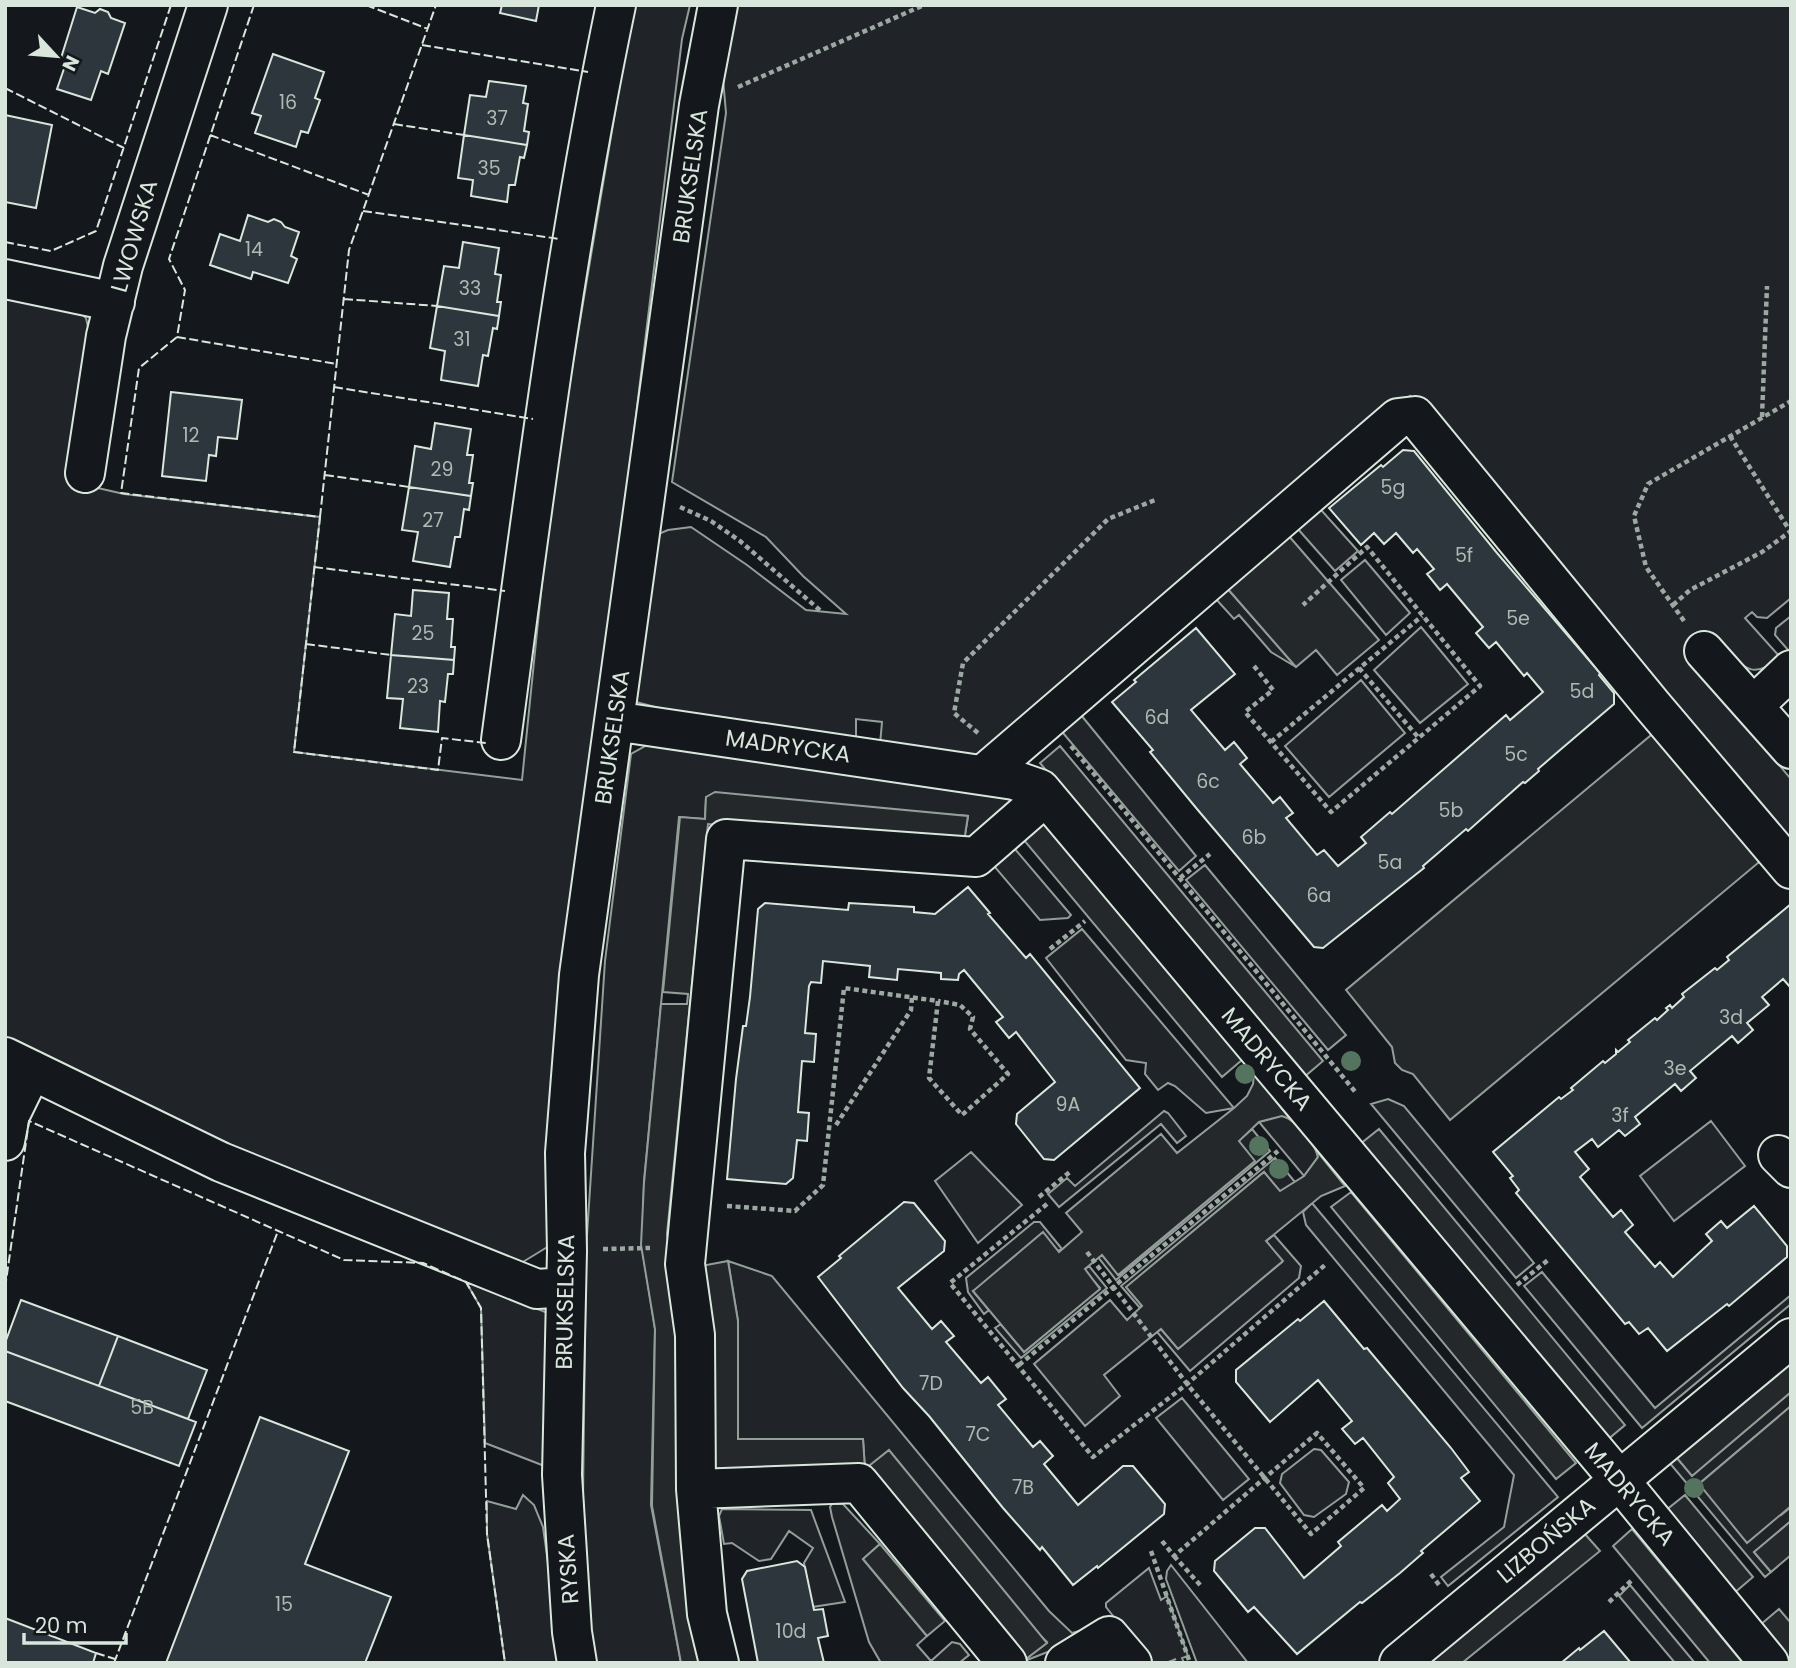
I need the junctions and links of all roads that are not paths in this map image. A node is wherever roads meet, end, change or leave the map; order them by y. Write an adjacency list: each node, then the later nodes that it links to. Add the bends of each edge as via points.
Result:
1 (208, 5): 5 (street, LWOWSKA)
2 (616, 5): 11 (street, via 573,239)
3 (718, 5): 10 (street, BRUKSELSKA, via 699,105)
4 (5, 279): 5 (street)
5 (114, 302): 6 (street, LWOWSKA)
6 (85, 473)
7 (1704, 651): 9 (street)
8 (1791, 670): 9 (street)
9 (1753, 706): 12 (street)
10 (614, 720): 13 (street, MADRYCKA); 18 (street, BRUKSELSKA, via 579,975 565,1153)
11 (501, 740)
12 (1791, 749)
13 (994, 765): 14 (street, MADRYCKA); 15 (street, via 1398,418 1415,416)
14 (1046, 796): 21 (street, MADRYCKA); 22 (street, via 976,857 726,839 685,1264 695,1335)
15 (1791, 869)
16 (19, 1063): 17 (street); 18 (street, via 221,1162 537,1289)
17 (5, 1141)
18 (566, 1269): 20 (street, BRUKSELSKA)
19 (1791, 1338): 21 (street, LIZBOŃSKA)
20 (562, 1475): 23 (street, RYSKA)
21 (1618, 1479): 28 (street, LIZBOŃSKA); 29 (street, MADRYCKA)
22 (696, 1489): 24 (street, via 707,1614); 25 (street, via 859,1483)
23 (576, 1663)
24 (719, 1663)
25 (1007, 1663)
26 (1065, 1663): 27 (street, via 1109,1636)
27 (1132, 1663)
28 (1399, 1663)
29 (1769, 1663)

